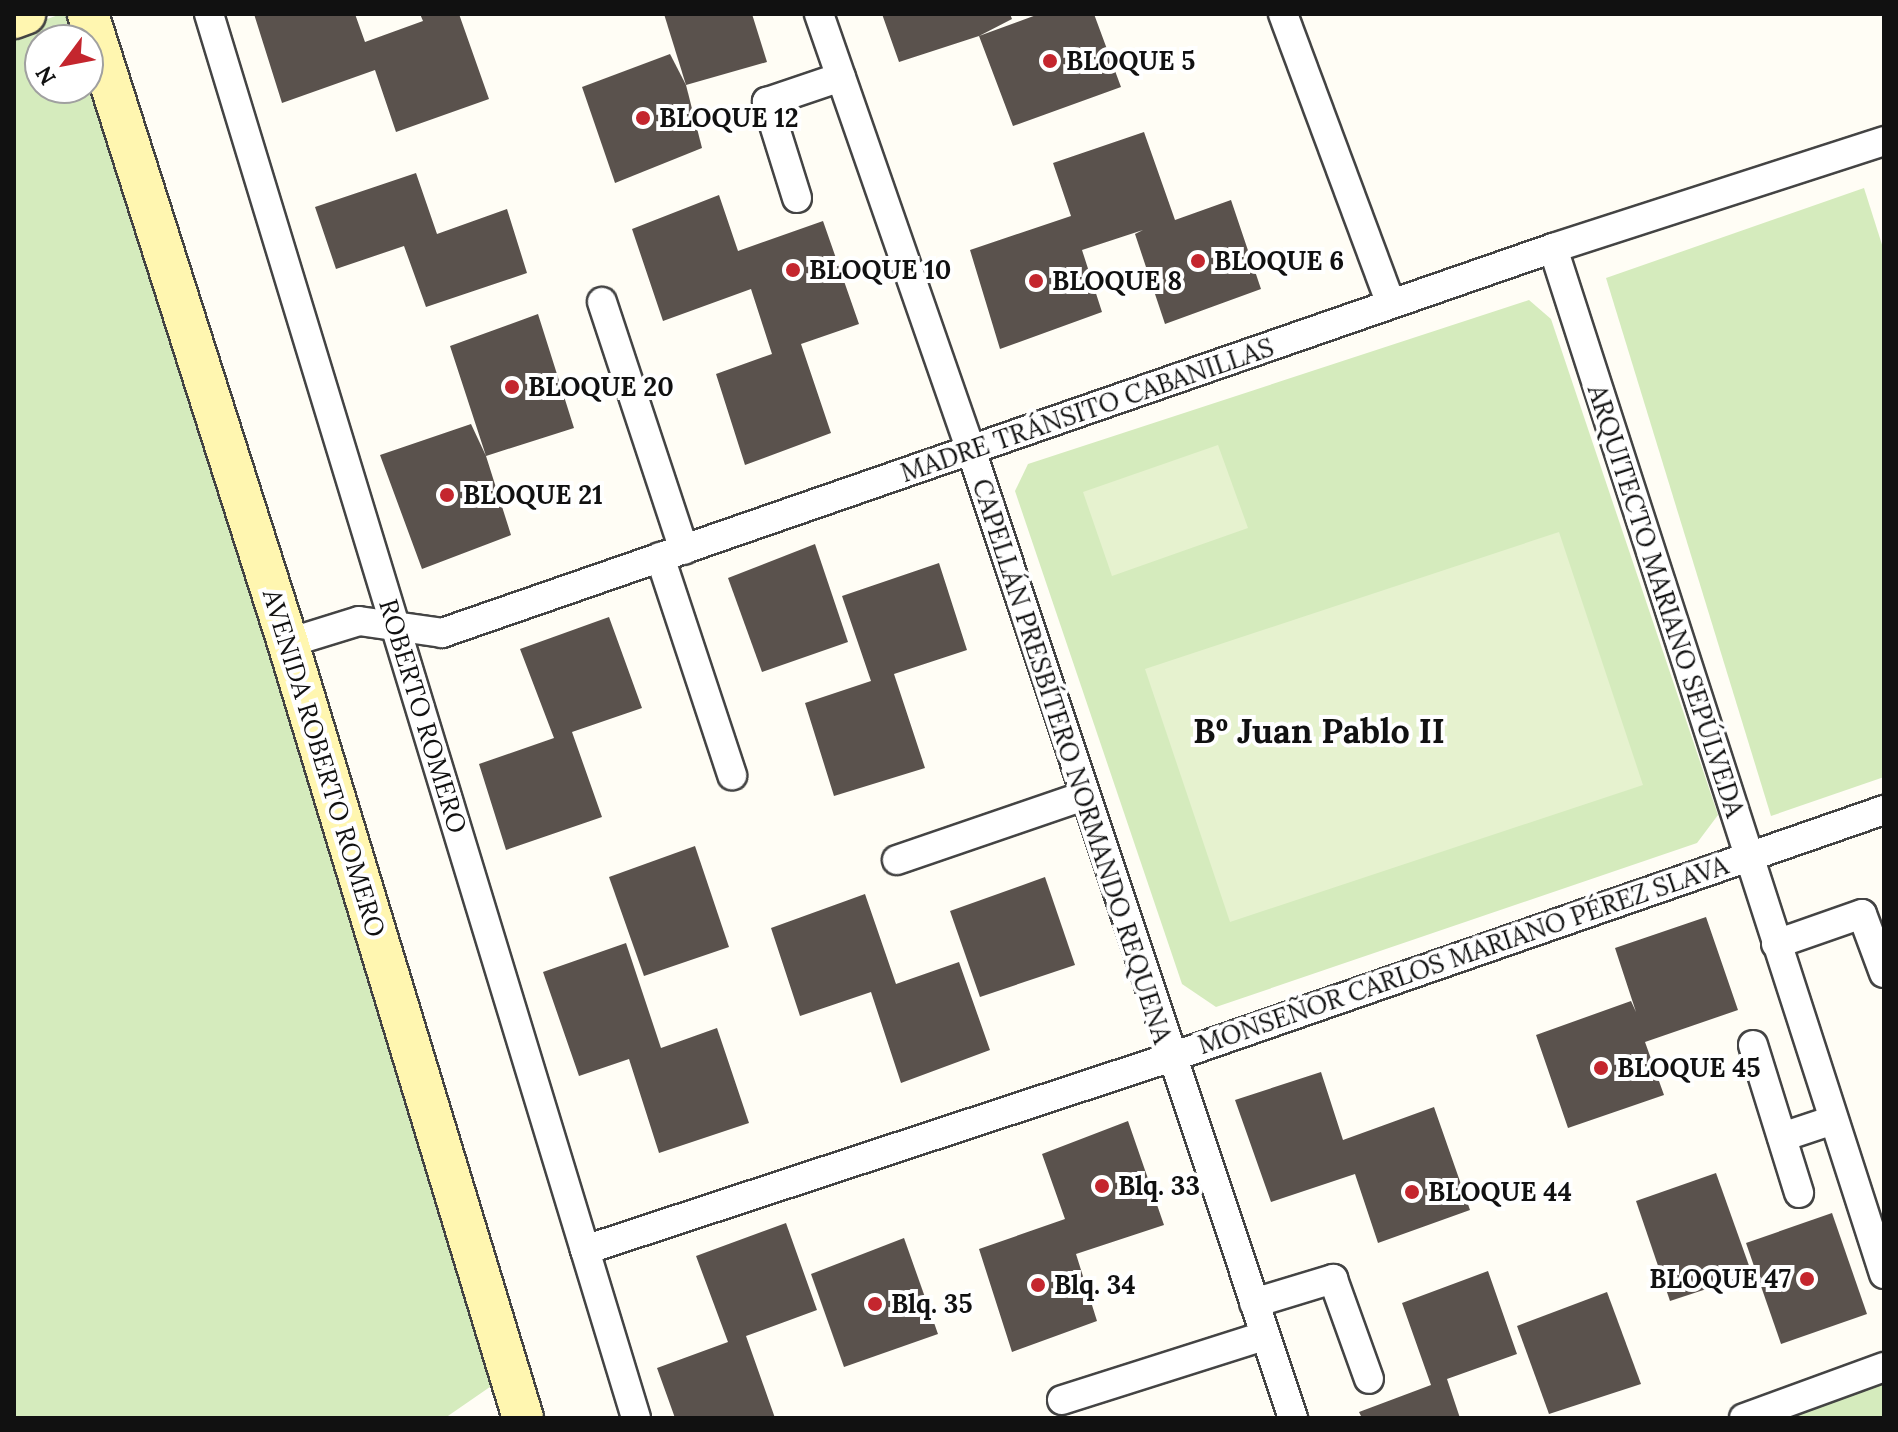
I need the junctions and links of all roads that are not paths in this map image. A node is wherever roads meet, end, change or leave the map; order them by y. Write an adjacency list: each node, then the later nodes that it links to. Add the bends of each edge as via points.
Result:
1 (25, 14): 7 (main road)
2 (88, 14): 9 (main road, AVENIDA ROBERTO ROMERO)
3 (111, 14): 9 (main road, AVENIDA ROBERTO ROMERO, via 108,45)
4 (209, 14): 17 (street, ROBERTO ROMERO)
5 (819, 14): 8 (street, CAPELLÁN PRESBÍTERO NORMANDO REQUENA)
6 (1283, 14): 14 (street)
7 (14, 18)
8 (841, 77): 11 (street, via 767,102); 15 (street, CAPELLÁN PRESBÍTERO NORMANDO REQUENA)
9 (118, 111): 18 (main road, AVENIDA ROBERTO ROMERO)
10 (1883, 144): 12 (street, MADRE TRÁNSITO CABANILLAS)
11 (797, 198)
12 (1553, 248): 14 (street, MADRE TRÁNSITO CABANILLAS); 22 (street, ARQUITECTO MARIANO SEPÚLVEDA)
13 (602, 302): 16 (street)
14 (1391, 304): 15 (street, MADRE TRÁNSITO CABANILLAS)
15 (971, 450): 16 (street, MADRE TRÁNSITO CABANILLAS); 20 (street, CAPELLÁN PRESBÍTERO NORMANDO REQUENA)
16 (672, 554): 17 (street, MADRE TRÁNSITO CABANILLAS, via 442,633); 19 (street)
17 (396, 627): 18 (street, MADRE TRÁNSITO CABANILLAS, via 359,621); 31 (street, ROBERTO ROMERO)
18 (288, 643): 38 (main road, AVENIDA ROBERTO ROMERO)
19 (732, 775)
20 (1084, 796): 23 (street); 27 (street, CAPELLÁN PRESBÍTERO NORMANDO REQUENA)
21 (1884, 810): 22 (street, MONSEÑOR CARLOS MARIANO PÉREZ SLAVA)
22 (1748, 856): 24 (street, ARQUITECTO MARIANO SEPÚLVEDA); 27 (street, MONSEÑOR CARLOS MARIANO PÉREZ SLAVA)
23 (897, 860)
24 (1776, 944): 25 (street, via 1862,914); 28 (street, ARQUITECTO MARIANO SEPÚLVEDA)
25 (1884, 973)
26 (1753, 1045): 29 (street)
27 (1169, 1058): 31 (street, MONSEÑOR CARLOS MARIANO PÉREZ SLAVA); 33 (street, CAPELLÁN PRESBÍTERO NORMANDO REQUENA)
28 (1833, 1120): 29 (street); 32 (street, ARQUITECTO MARIANO SEPÚLVEDA)
29 (1782, 1137): 30 (street)
30 (1799, 1193)
31 (585, 1250): 39 (street, ROBERTO ROMERO)
32 (1884, 1274)
33 (1254, 1303): 34 (street, CAPELLÁN PRESBÍTERO NORMANDO REQUENA); 36 (street, via 1333,1279)
34 (1264, 1336): 37 (street); 40 (street, CAPELLÁN PRESBÍTERO NORMANDO REQUENA)
35 (1884, 1367): 41 (street)
36 (1369, 1379)
37 (1062, 1400)
38 (523, 1418)
39 (636, 1418)
40 (1293, 1418)
41 (1744, 1418)

